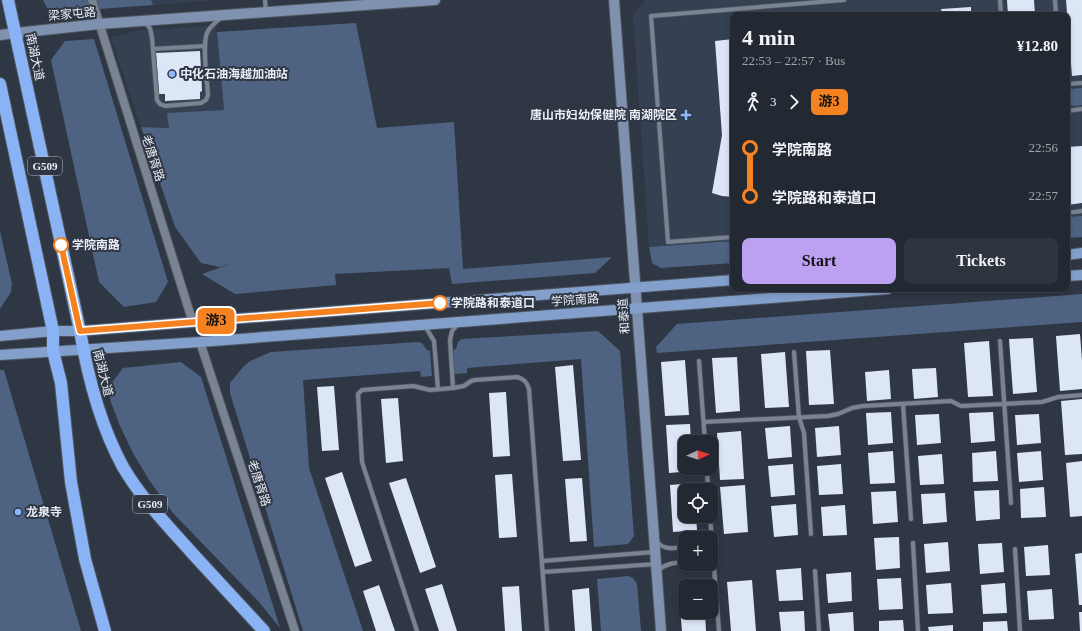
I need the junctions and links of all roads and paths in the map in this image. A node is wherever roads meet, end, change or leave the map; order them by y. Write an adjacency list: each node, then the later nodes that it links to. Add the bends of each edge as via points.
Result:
1 (8, 0): 17 (highway, 南湖大道 / G509)
2 (92, 0): 16 (street, 老唐胥路)
3 (265, 0): 11 (lane)
4 (435, 0): 10 (street, 梁家屯路)
5 (614, 0): 36 (street, 和泰道)
6 (844, 0): 30 (lane, via 651,16 668,242)
7 (1000, 0): 12 (lane)
8 (1055, 0): 13 (lane)
9 (346, 3): 10 (street, 梁家屯路); 11 (street, 梁家屯路)
10 (358, 3)
11 (266, 12): 14 (street, 梁家屯路)
12 (1001, 12)
13 (1056, 12)
14 (225, 15): 15 (street, 梁家屯路); 19 (lane, via 214,23 207,33)
15 (143, 21): 16 (street, 梁家屯路); 20 (lane, via 150,28)
16 (98, 24): 17 (street, 梁家屯路); 39 (street, 老唐胥路)
17 (16, 33): 18 (street, 梁家屯路); 43 (highway, 南湖大道 / G509)
18 (0, 35)
19 (205, 46): 20 (lane); 21 (lane)
20 (153, 49): 21 (lane, via 160,104 165,106 201,103 206,100)
21 (206, 71): 22 (lane)
22 (201, 72)
23 (1082, 83): 25 (lane)
24 (0, 84): 42 (highway, G509)
25 (1070, 84)
26 (1070, 110): 27 (lane)
27 (1082, 110)
28 (1082, 211): 29 (lane)
29 (1070, 212)
30 (730, 237)
31 (1082, 253): 32 (main road)
32 (1070, 254)
33 (1082, 274): 34 (main road)
34 (1070, 276)
35 (730, 280): 36 (main road, 学院南路)
36 (635, 288): 38 (street, 和泰道); 39 (main road, 学院南路)
37 (848, 292): 38 (main road, 学院南路)
38 (637, 308): 40 (main road, 学院南路); 63 (street, 和泰道)
39 (193, 322): 43 (main road, 学院南路)
40 (460, 322): 41 (main road, 学院南路); 52 (lane, via 452,331 450,340)
41 (424, 324): 46 (main road, 学院南路); 53 (lane, via 434,341)
42 (53, 331): 43 (main road, 学院南路); 44 (main road, 学院南路); 48 (highway, G509)
43 (80, 331): 47 (highway, 南湖大道 / G509)
44 (0, 336)
45 (1000, 340): 56 (lane)
46 (200, 342): 47 (main road, 学院南路); 76 (street, 老唐胥路)
47 (83, 349): 48 (main road, 学院南路); 75 (highway, 南湖大道 / G509, via 99,414 124,468 166,525)
48 (53, 351): 50 (main road, 学院南路); 74 (highway, G509, via 61,383 78,524)
49 (794, 352): 57 (lane)
50 (0, 355)
51 (699, 361): 58 (lane)
52 (453, 388): 53 (lane); 68 (lane, via 476,380 517,377 527,382)
53 (438, 389): 77 (lane, via 413,386 362,390 358,394 362,462)
54 (1082, 395): 56 (lane, via 1058,397 1042,402)
55 (903, 404): 56 (lane, via 951,401 961,406); 57 (lane, via 863,406 828,416); 61 (lane)
56 (1004, 404): 60 (lane)
57 (799, 417): 58 (lane); 62 (lane, via 804,433)
58 (704, 422): 59 (lane)
59 (705, 435)
60 (1011, 503)
61 (911, 519)
62 (811, 534)
63 (654, 539): 65 (lane, via 660,546); 67 (street, 和泰道)
64 (913, 543): 82 (lane)
65 (678, 547)
66 (1015, 549): 83 (lane)
67 (655, 552): 68 (lane); 70 (street, 和泰道)
68 (542, 560): 72 (lane)
69 (678, 563): 70 (lane)
70 (656, 568): 72 (lane); 79 (street, 和泰道)
71 (713, 571): 80 (lane)
72 (543, 572): 78 (lane)
73 (815, 572): 81 (lane)
74 (105, 631)
75 (264, 631)
76 (295, 631)
77 (417, 631)
78 (547, 631)
79 (661, 631)
80 (719, 631)
81 (819, 631)
82 (918, 631)
83 (1020, 631)

